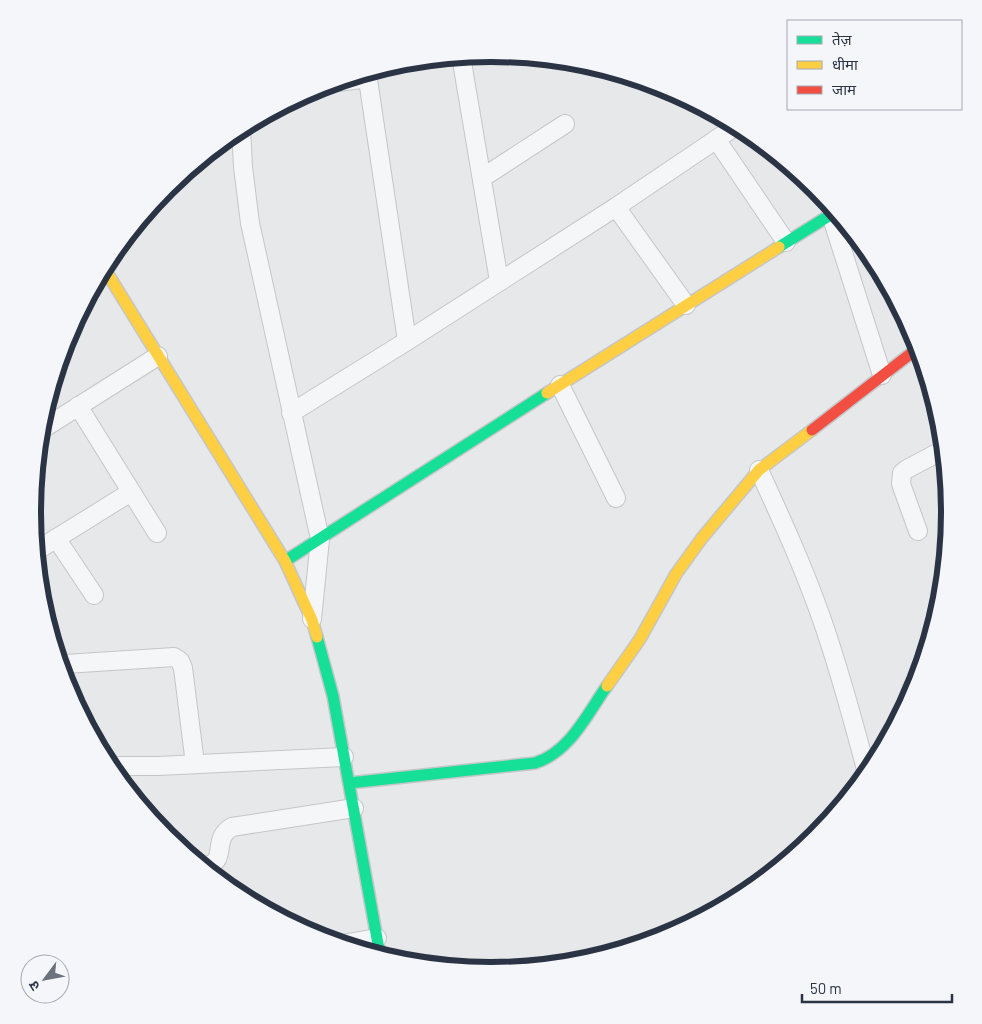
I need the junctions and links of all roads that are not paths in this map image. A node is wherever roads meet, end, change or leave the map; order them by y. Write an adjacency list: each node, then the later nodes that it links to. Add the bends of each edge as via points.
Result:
1 (463, 63): 7 (street)
2 (368, 80): 15 (street)
3 (565, 124): 7 (street)
4 (729, 131): 6 (street)
5 (241, 138): 21 (street, via 250,223)
6 (716, 139): 8 (street); 11 (street)
7 (482, 178): 13 (street)
8 (616, 207): 13 (street); 14 (street)
9 (830, 216): 11 (street)
10 (836, 223): 18 (street)
11 (786, 242): 14 (street)
12 (109, 276): 17 (street)
13 (499, 282): 15 (street)
14 (686, 305): 19 (street)
15 (407, 341): 21 (street)
16 (912, 353): 18 (street)
17 (158, 356): 20 (street); 32 (street)
18 (882, 375): 24 (street)
19 (560, 385): 26 (street); 30 (street)
20 (78, 406): 22 (street); 25 (street)
21 (291, 413): 30 (street)
22 (50, 424)
23 (937, 453): 27 (street, via 902,473 901,484)
24 (759, 470): 37 (street, via 798,556 821,617 847,695); 40 (street, via 676,574 640,639 565,746 555,754 535,763)
25 (131, 492): 28 (street); 29 (street)
26 (616, 498)
27 (918, 531)
28 (157, 533)
29 (56, 538): 31 (street); 33 (street)
30 (320, 539): 32 (street); 34 (street)
31 (43, 547)
32 (285, 561): 34 (street)
33 (94, 595)
34 (312, 620): 36 (street, via 333,696)
35 (68, 664): 38 (street, via 174,657 180,661)
36 (344, 757): 38 (street); 40 (street)
37 (864, 763)
38 (195, 764): 39 (street)
39 (120, 766)
40 (349, 783): 41 (street)
41 (354, 808): 42 (street, via 232,827 221,836 218,859); 43 (street)
42 (211, 864)
43 (378, 947)

